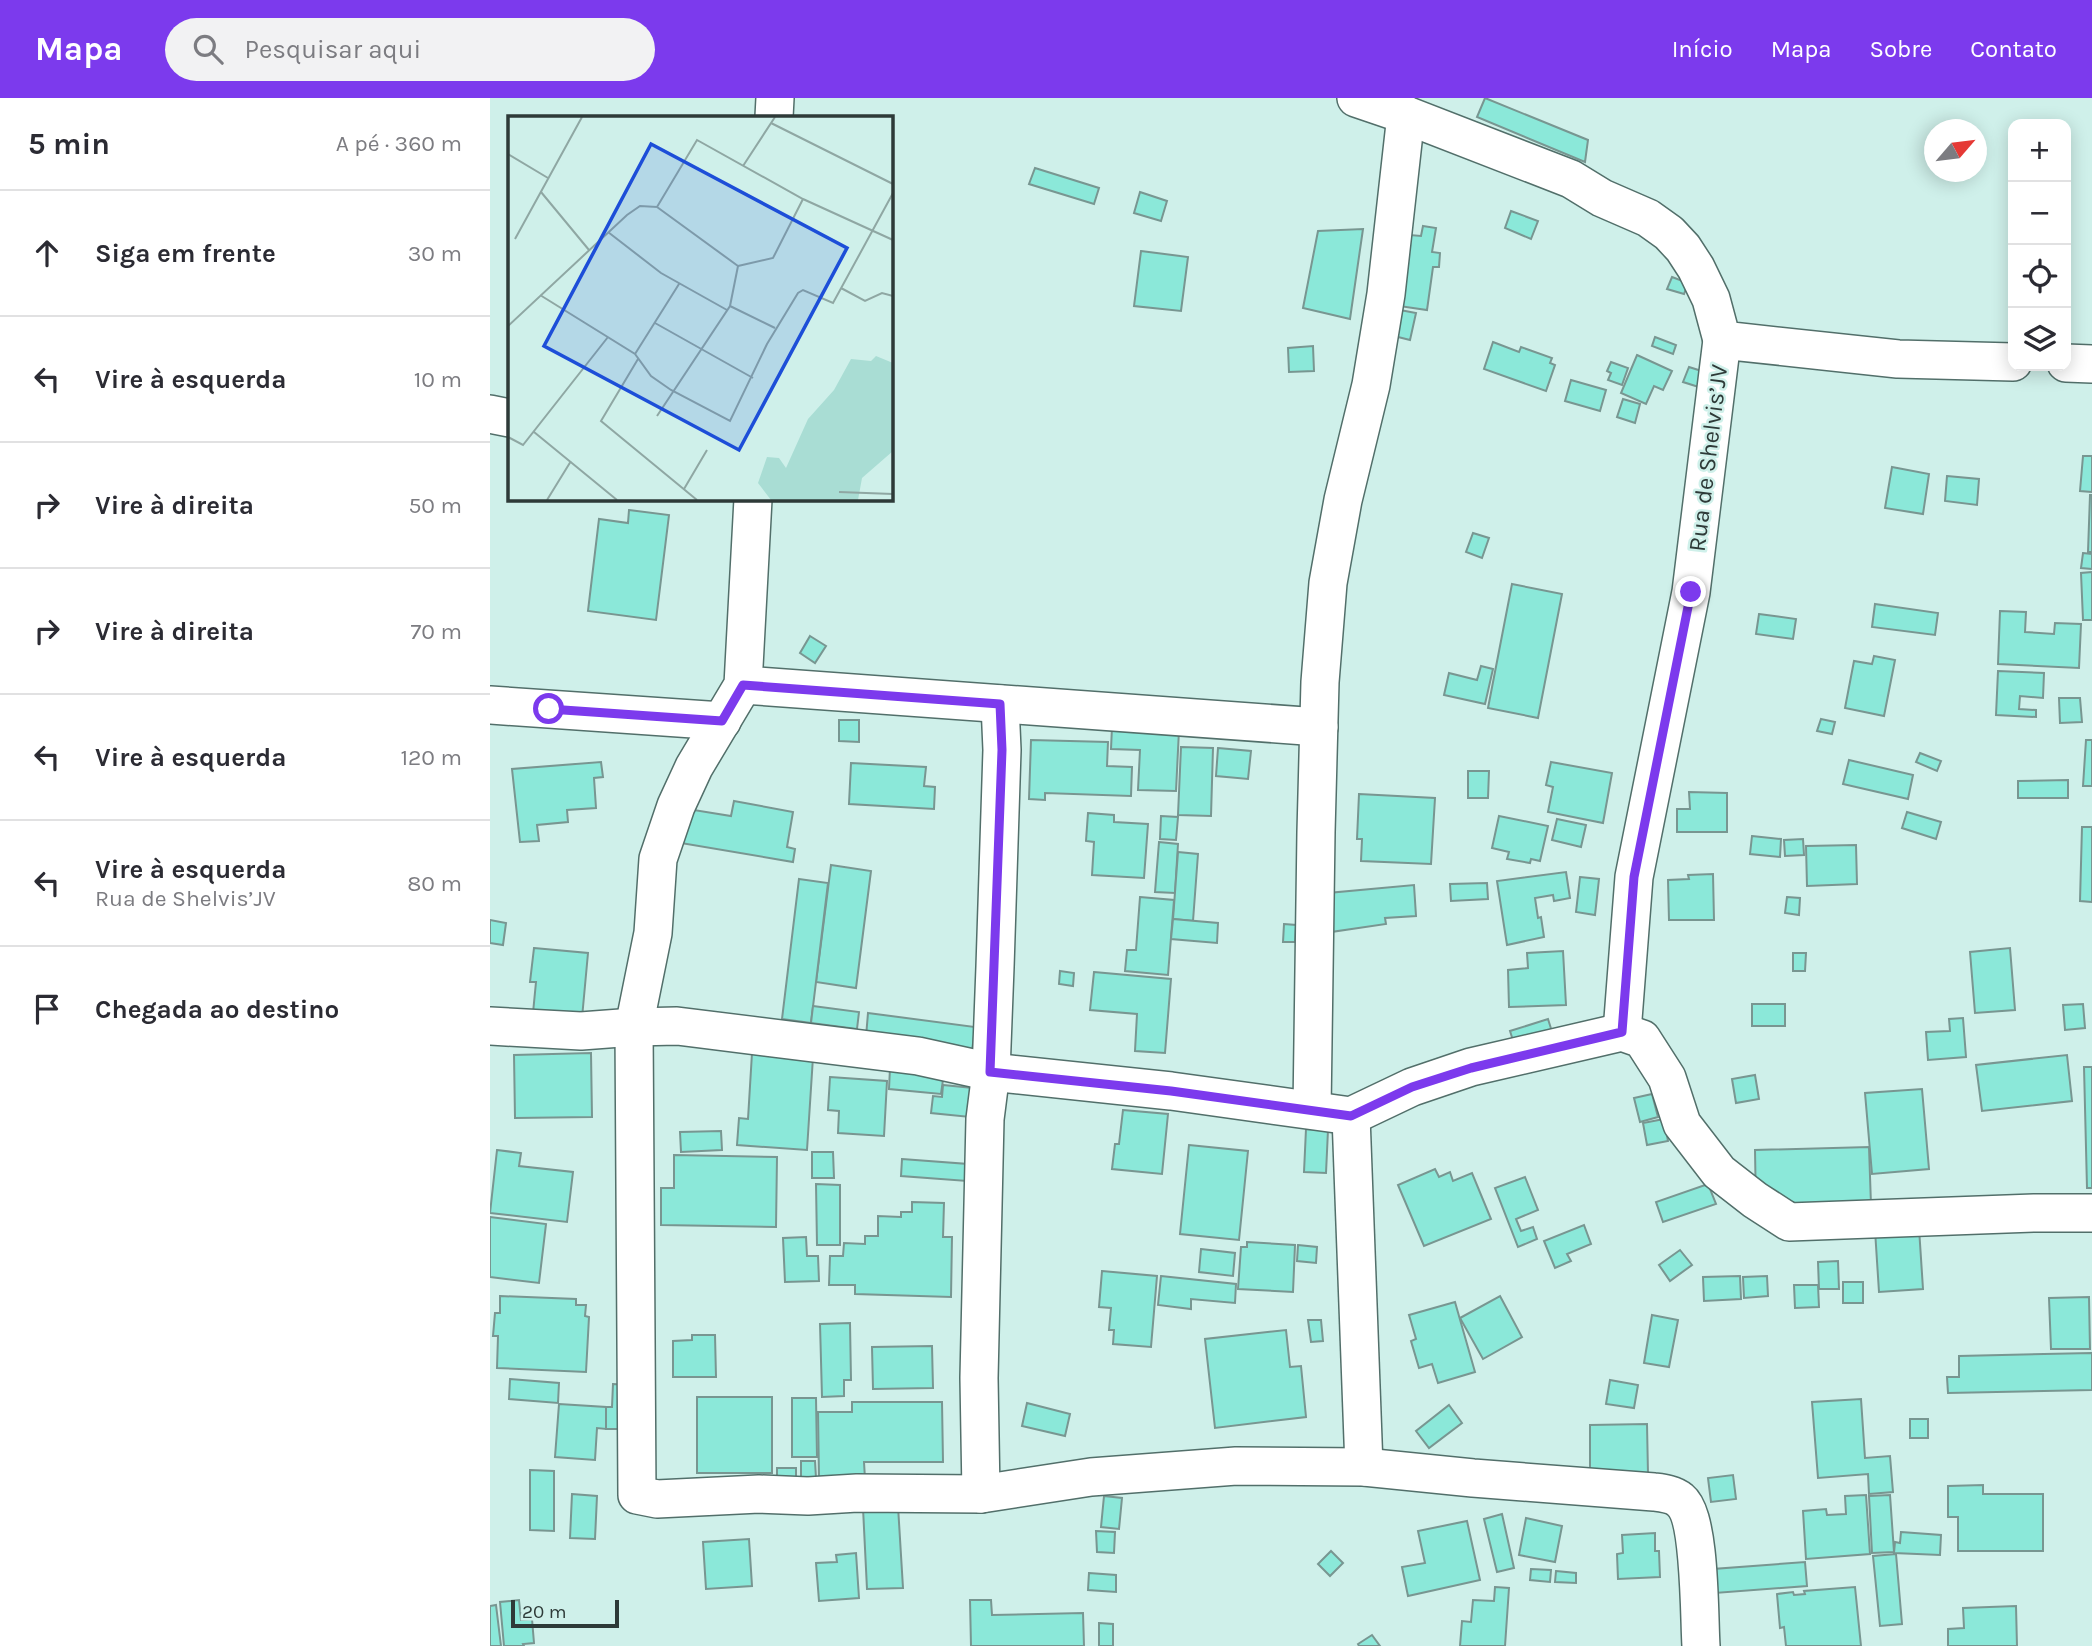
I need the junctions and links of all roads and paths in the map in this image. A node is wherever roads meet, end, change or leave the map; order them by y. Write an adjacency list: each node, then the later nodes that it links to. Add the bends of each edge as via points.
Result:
1 (775, 98): 4 (street)
2 (1356, 98): 3 (street)
3 (1406, 115): 5 (street, via 1571,179 1648,218 1669,233 1696,268); 16 (street, via 1371,385 1328,583)
4 (774, 116)
5 (1723, 340): 6 (street, via 1898,359); 19 (street, Rua de Shelvis’JV, via 1691,592 1634,877)
6 (2008, 362)
7 (2071, 363): 8 (street)
8 (2092, 363)
9 (490, 414): 10 (street)
10 (508, 418)
11 (753, 500): 12 (street)
12 (743, 685): 13 (street); 15 (street)
13 (1000, 704): 16 (street); 20 (street)
14 (490, 705): 15 (street)
15 (722, 721): 18 (street, via 676,806 658,859 653,933)
16 (1319, 727): 21 (street)
17 (490, 1026): 18 (street, via 581,1031)
18 (634, 1027): 20 (street, via 677,1026 817,1043 918,1056); 25 (street, via 637,1495 657,1499)
19 (1622, 1032): 22 (street, via 1471,1068 1412,1087); 23 (street, via 1642,1039 1667,1079 1682,1124 1719,1172 1789,1222)
20 (990, 1072): 21 (street); 25 (street, via 979,1378)
21 (1312, 1110): 22 (street)
22 (1351, 1116): 24 (street)
23 (2092, 1213)
24 (1364, 1467): 25 (street, via 1236,1466 1091,1477); 26 (street, via 1654,1492 1680,1500 1689,1515 1696,1550)
25 (981, 1494)
26 (1701, 1646)

